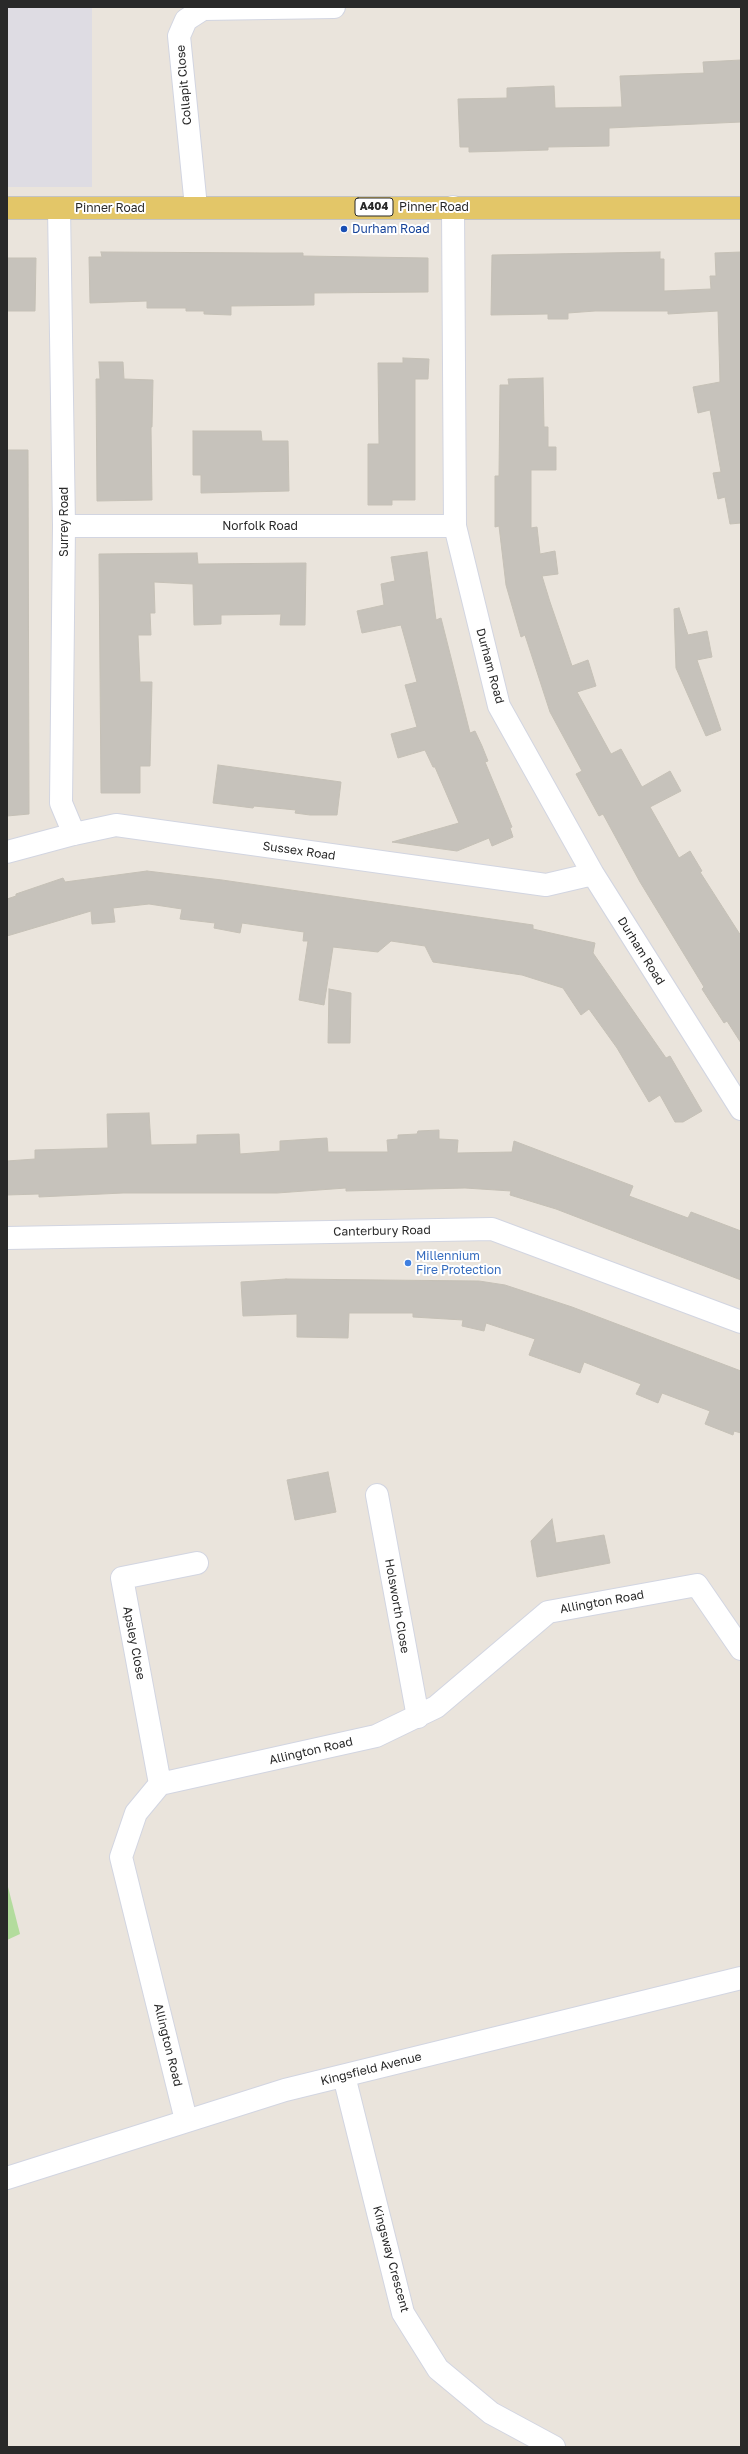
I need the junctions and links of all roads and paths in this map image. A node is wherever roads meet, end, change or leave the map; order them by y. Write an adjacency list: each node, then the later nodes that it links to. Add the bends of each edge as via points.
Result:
1 (334, 7): 2 (street, Collapit Close, via 203,9 186,20 179,36)
2 (196, 207): 3 (main road, Pinner Road / A404); 5 (main road, Pinner Road / A404)
3 (453, 207): 6 (main road, Pinner Road / A404); 8 (street, Durham Road)
4 (7, 208): 5 (main road, Pinner Road / A404)
5 (59, 208): 7 (street, Surrey Road)
6 (741, 208)
7 (64, 526): 8 (street, Norfolk Road); 9 (street, Surrey Road, via 61,803)
8 (455, 526): 11 (street, Durham Road, via 499,706)
9 (74, 834): 10 (street, Sussex Road); 11 (street, Sussex Road, via 116,825 546,885)
10 (7, 852)
11 (593, 874): 12 (street, Durham Road)
12 (741, 1109)
13 (7, 1238): 14 (street, Canterbury Road, via 492,1229)
14 (741, 1322)
15 (377, 1496): 18 (street, Holsworth Close)
16 (197, 1563): 19 (street, Apsley Close, via 122,1578)
17 (741, 1649): 18 (street, Allington Road, via 697,1585 548,1612 436,1707)
18 (418, 1717): 19 (street, Allington Road, via 376,1736)
19 (160, 1784): 22 (street, Allington Road, via 136,1813 122,1857)
20 (741, 1978): 21 (street, Kingsfield Avenue)
21 (344, 2076): 22 (street, Kingsfield Avenue, via 285,2090); 24 (street, Kingsway Crescent, via 403,2313 438,2369 491,2413)
22 (186, 2120): 23 (street, Kingsfield Avenue)
23 (7, 2178)
24 (554, 2447)

